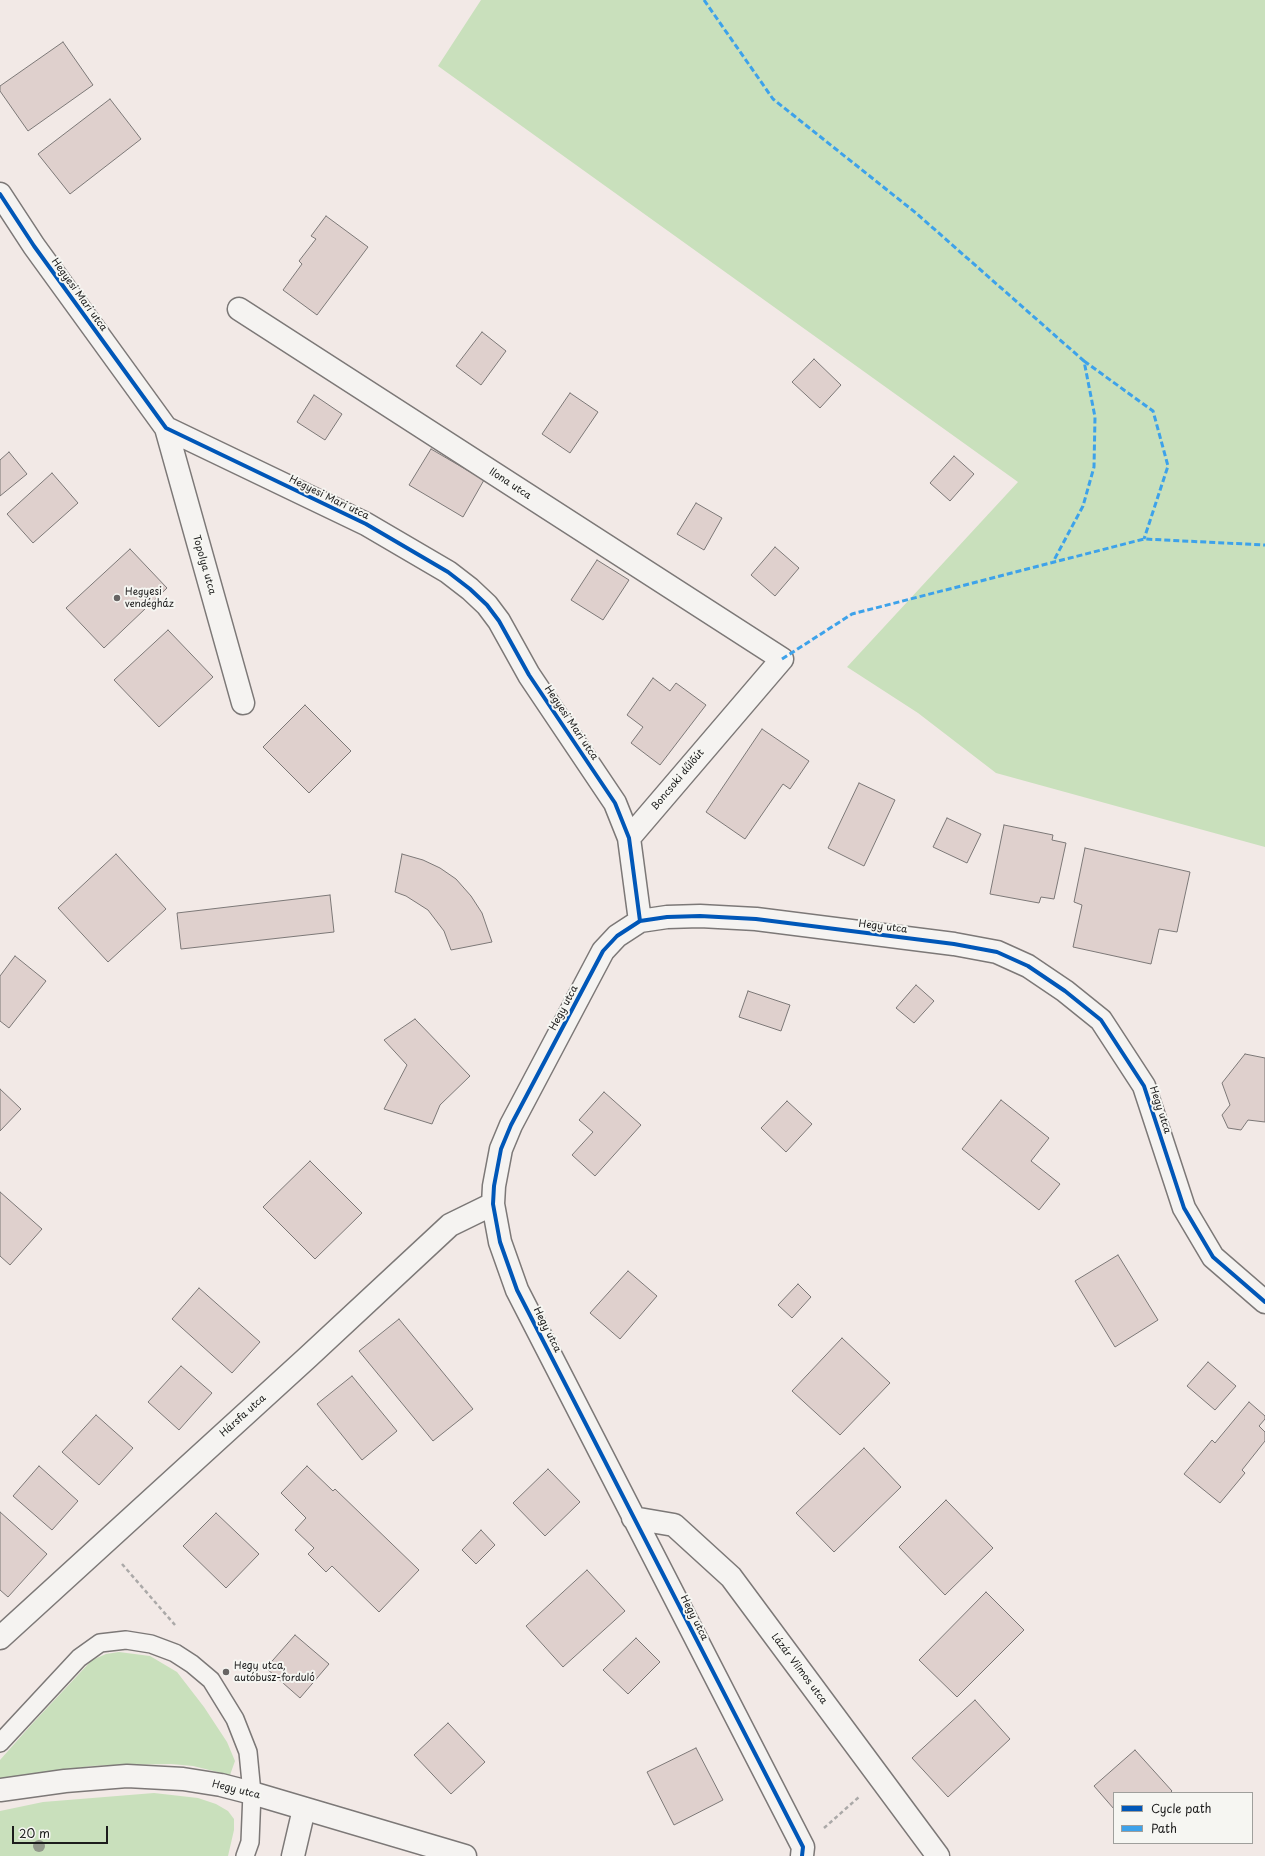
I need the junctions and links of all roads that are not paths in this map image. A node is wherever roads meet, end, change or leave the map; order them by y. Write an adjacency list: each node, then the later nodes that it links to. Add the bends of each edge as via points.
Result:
1 (0, 194): 3 (street, Hegyesi Mari utca, via 34,246)
2 (239, 309): 4 (street, Ilona utca)
3 (166, 428): 5 (street, Topolya utca); 6 (street, Hegyesi Mari utca, via 366,524 448,572 470,589 499,621 529,674 615,803)
4 (782, 659): 6 (street, Boncsoki dűlőút)
5 (243, 703)
6 (629, 838): 7 (street)
7 (640, 920): 8 (street, Hegy utca, via 617,936 603,951 511,1125 501,1149); 9 (street, Hegy utca, via 700,916 756,919 954,944 997,952 1028,966 1101,1020 1144,1086 1184,1208 1213,1257)
8 (493, 1204): 10 (street, Hegy utca, via 500,1242 517,1290); 11 (street, Hársfa utca, via 450,1225)
9 (1265, 1302)
10 (633, 1518): 16 (street, Hegy utca); 20 (street, Lázár Vilmos utca, via 674,1525 731,1577)
11 (0, 1638)
12 (0, 1743): 14 (lane, via 79,1658 100,1642 126,1640 151,1644 174,1653 211,1680 236,1719 248,1752)
13 (0, 1790): 14 (street, Hegy utca, via 127,1776 183,1779)
14 (252, 1793): 15 (street, Hegy utca); 17 (lane, via 250,1842)
15 (304, 1808): 18 (street); 19 (street, Hegy utca)
16 (802, 1851)
17 (246, 1856)
18 (293, 1856)
19 (465, 1856)
20 (938, 1856)

